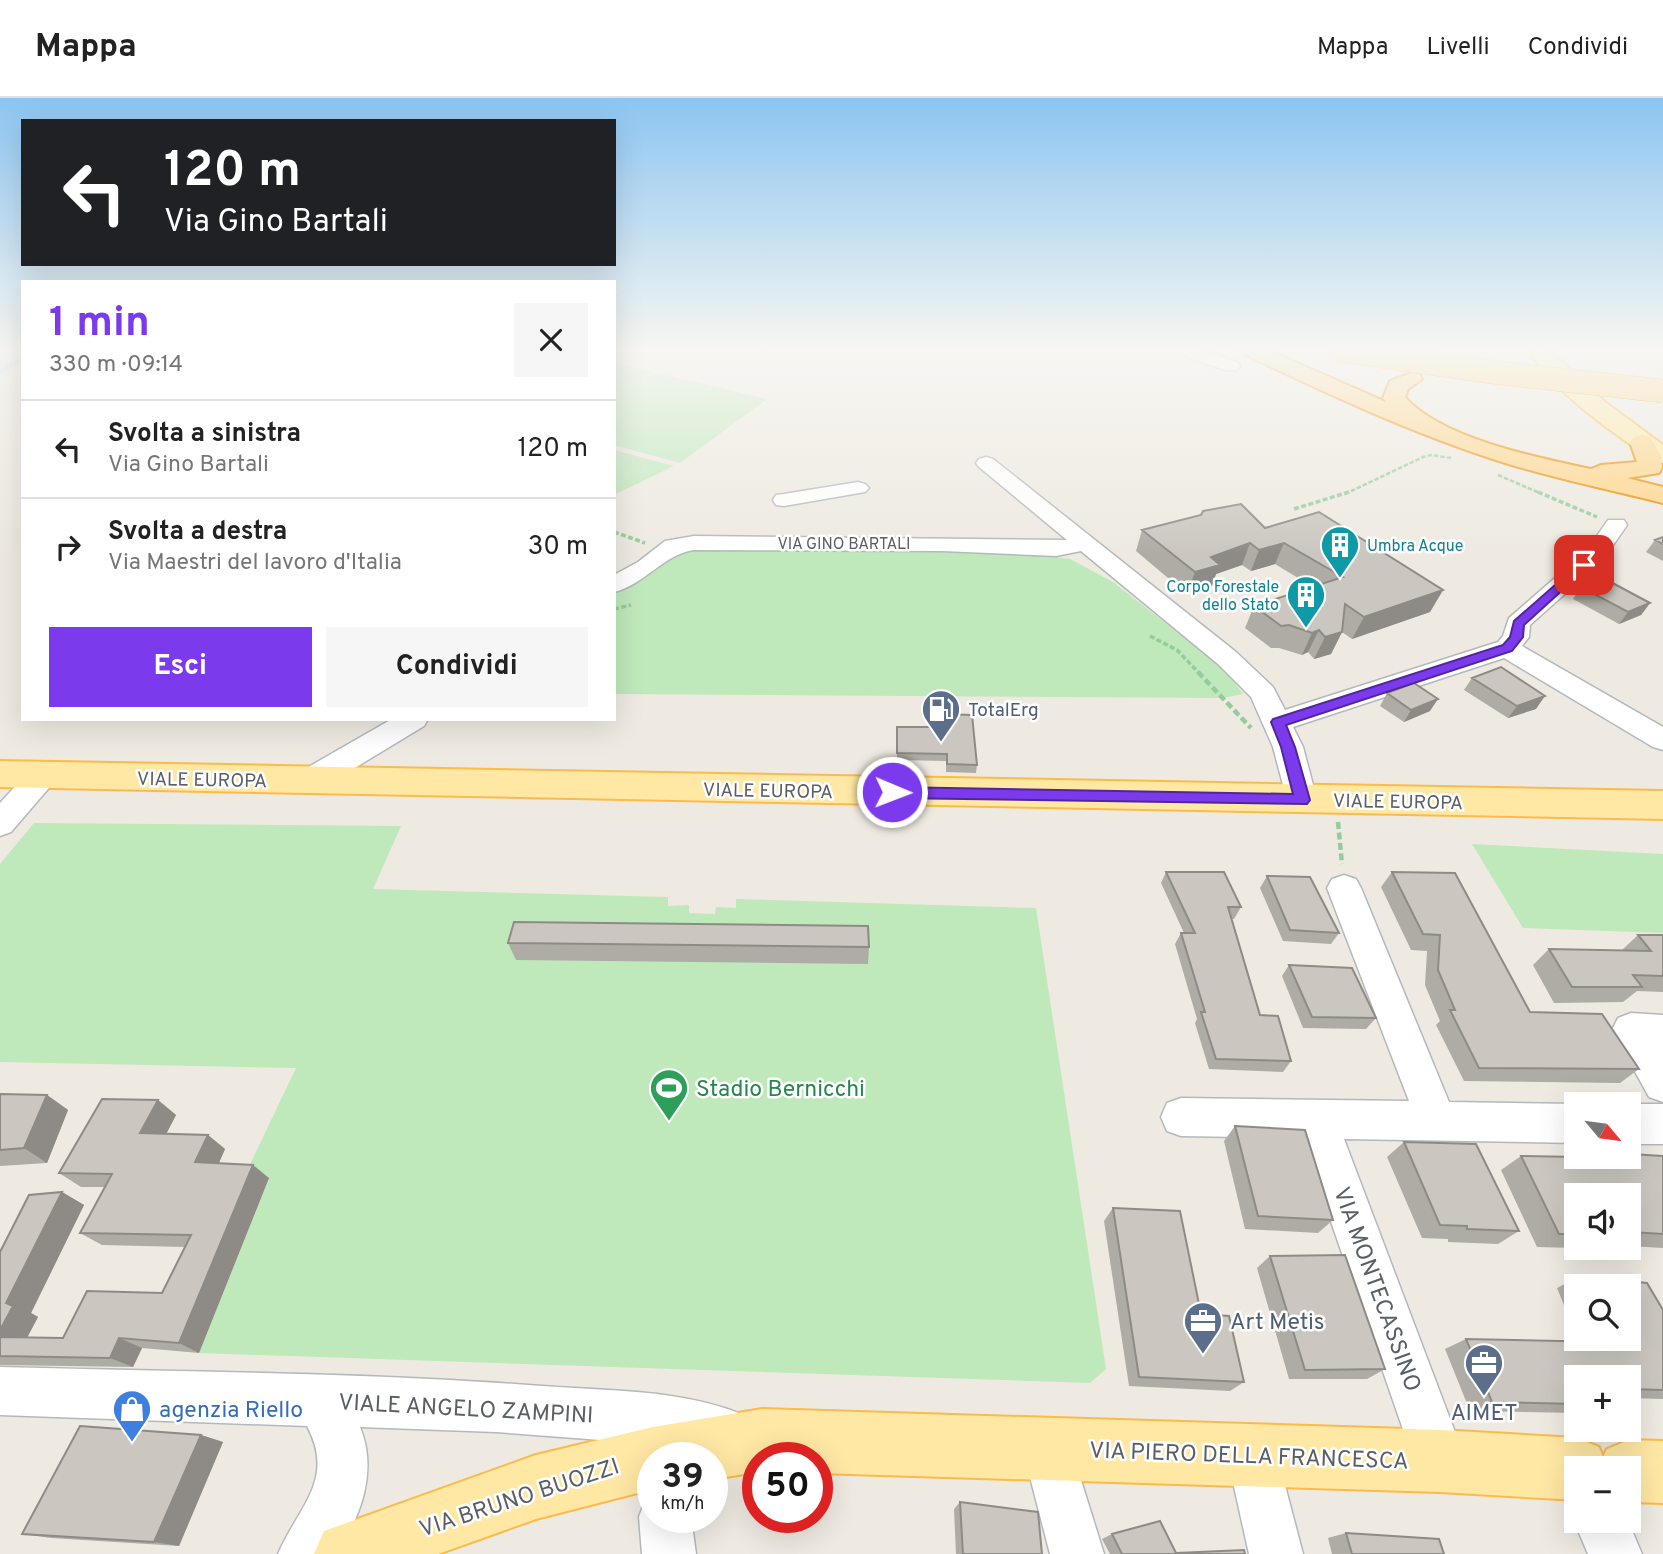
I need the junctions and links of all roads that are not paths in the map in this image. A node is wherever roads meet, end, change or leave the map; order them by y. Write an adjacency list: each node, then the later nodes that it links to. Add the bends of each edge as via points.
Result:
1 (1396, 418): 5 (highway)
2 (1415, 418): 5 (highway)
3 (1610, 418): 4 (main road)
4 (1642, 442): 7 (highway)
5 (1459, 450): 7 (highway, via 1550,468)
6 (986, 463): 11 (street)
7 (1658, 479)
8 (858, 488): 9 (street)
9 (784, 500)
10 (1616, 525): 13 (street, via 1595,555 1518,623 1516,637)
11 (1085, 544): 12 (street, VIA GINO BARTALI, via 1056,549 715,542 674,546); 15 (street, via 1227,658 1263,693)
12 (616, 584)
13 (1507, 648): 15 (street); 16 (street)
14 (411, 721): 19 (street)
15 (1281, 729): 20 (street)
16 (1663, 740)
17 (0, 774): 18 (main road, VIALE EUROPA)
18 (43, 775): 19 (main road, VIALE EUROPA); 22 (street)
19 (309, 781): 20 (main road, VIALE EUROPA)
20 (1302, 800): 21 (main road, VIALE EUROPA)
21 (1663, 805)
22 (0, 824)
23 (1344, 888): 28 (street)
24 (1663, 1032): 25 (street, via 1631,1030)
25 (1663, 1084)
26 (1315, 1117): 27 (street); 28 (street); 39 (street, VIA MONTECASSINO)
27 (1181, 1118)
28 (1436, 1119): 29 (street)
29 (1564, 1122)
30 (1642, 1124): 31 (street)
31 (1663, 1124)
32 (0, 1391): 33 (street, VIALE ANGELO ZAMPINI)
33 (320, 1400): 34 (street, VIALE ANGELO ZAMPINI, via 667,1420); 46 (street, via 341,1444 343,1470 337,1501)
34 (762, 1440): 35 (main road, VIA BRUNO BUOZZI); 36 (main road, VIA BRUNO BUOZZI)
35 (920, 1443): 37 (main road, VIA PIERO DELLA FRANCESCA)
36 (728, 1446)
37 (1048, 1450): 38 (main road, VIA PIERO DELLA FRANCESCA); 49 (street)
38 (1252, 1455): 39 (main road, VIA PIERO DELLA FRANCESCA); 50 (street)
39 (1440, 1461): 41 (main road, VIA PIERO DELLA FRANCESCA)
40 (637, 1462): 47 (main road, VIA BRUNO BUOZZI, via 536,1487)
41 (1564, 1468)
42 (1641, 1471): 43 (main road)
43 (1663, 1472)
44 (667, 1533): 48 (street)
45 (1606, 1533): 51 (street)
46 (305, 1554)
47 (347, 1554)
48 (669, 1554)
49 (1077, 1554)
50 (1276, 1554)
51 (1615, 1554)

